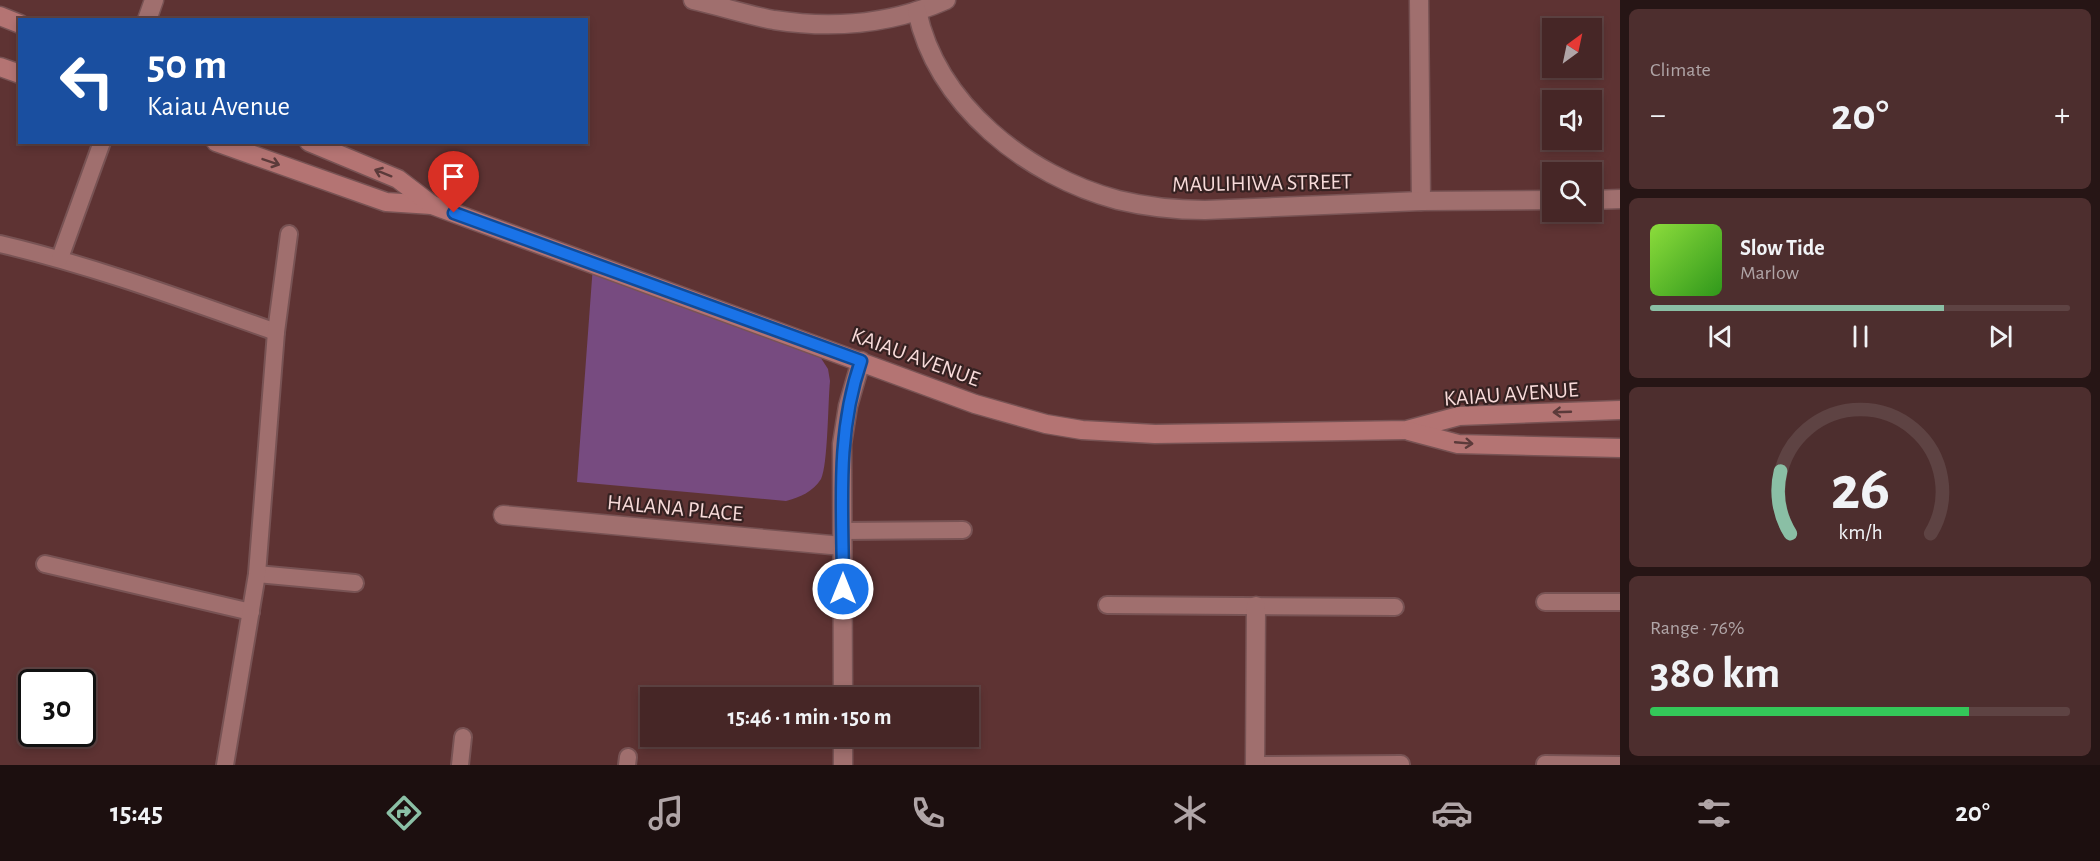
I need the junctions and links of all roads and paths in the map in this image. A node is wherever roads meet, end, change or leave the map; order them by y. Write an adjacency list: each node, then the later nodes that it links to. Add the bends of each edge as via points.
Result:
1 (154, 0): 7 (street)
2 (693, 0): 5 (street, via 805,24 871,21)
3 (946, 0): 5 (street)
4 (1419, 0): 17 (street)
5 (917, 11): 17 (street, MAULIHIWA STREET, via 936,66 974,115 1002,141 1041,167 1089,190 1127,202 1175,210)
6 (0, 16): 8 (street)
7 (148, 18)
8 (18, 23)
9 (0, 67): 10 (street)
10 (18, 73)
11 (101, 144): 21 (lane)
12 (222, 144): 18 (street, KAIAU AVENUE, one-way to 18, via 386,202)
13 (314, 144): 18 (street, KAIAU AVENUE, one-way to 13, via 398,179)
14 (1620, 199): 16 (street)
15 (1542, 200): 17 (street, MAULIHIWA STREET)
16 (1602, 200)
17 (1421, 201)
18 (432, 205): 23 (street, KAIAU AVENUE)
19 (289, 234): 22 (lane)
20 (0, 244): 21 (lane)
21 (60, 258): 22 (lane)
22 (276, 332): 31 (lane)
23 (861, 361): 25 (street, KAIAU AVENUE, via 1001,412 1082,430 1155,434); 29 (street, via 842,444)
24 (1620, 410): 25 (street, KAIAU AVENUE, one-way to 25, via 1459,416)
25 (1407, 430): 26 (street, KAIAU AVENUE, one-way to 26, via 1458,444)
26 (1620, 448)
27 (503, 515): 29 (street, HALANA PLACE)
28 (963, 530): 29 (lane)
29 (842, 538): 39 (street)
30 (45, 564): 38 (lane)
31 (257, 574): 32 (lane); 38 (lane)
32 (355, 583)
33 (1545, 602): 34 (lane)
34 (1620, 602)
35 (1107, 605): 36 (lane)
36 (1256, 606): 37 (lane); 47 (street)
37 (1395, 607)
38 (251, 612): 44 (lane)
39 (843, 687)
40 (462, 737): 45 (lane)
41 (843, 747): 46 (street)
42 (1401, 764): 47 (lane)
43 (1545, 764): 48 (lane)
44 (225, 765)
45 (460, 765)
46 (843, 765)
47 (1255, 765)
48 (1620, 765)

